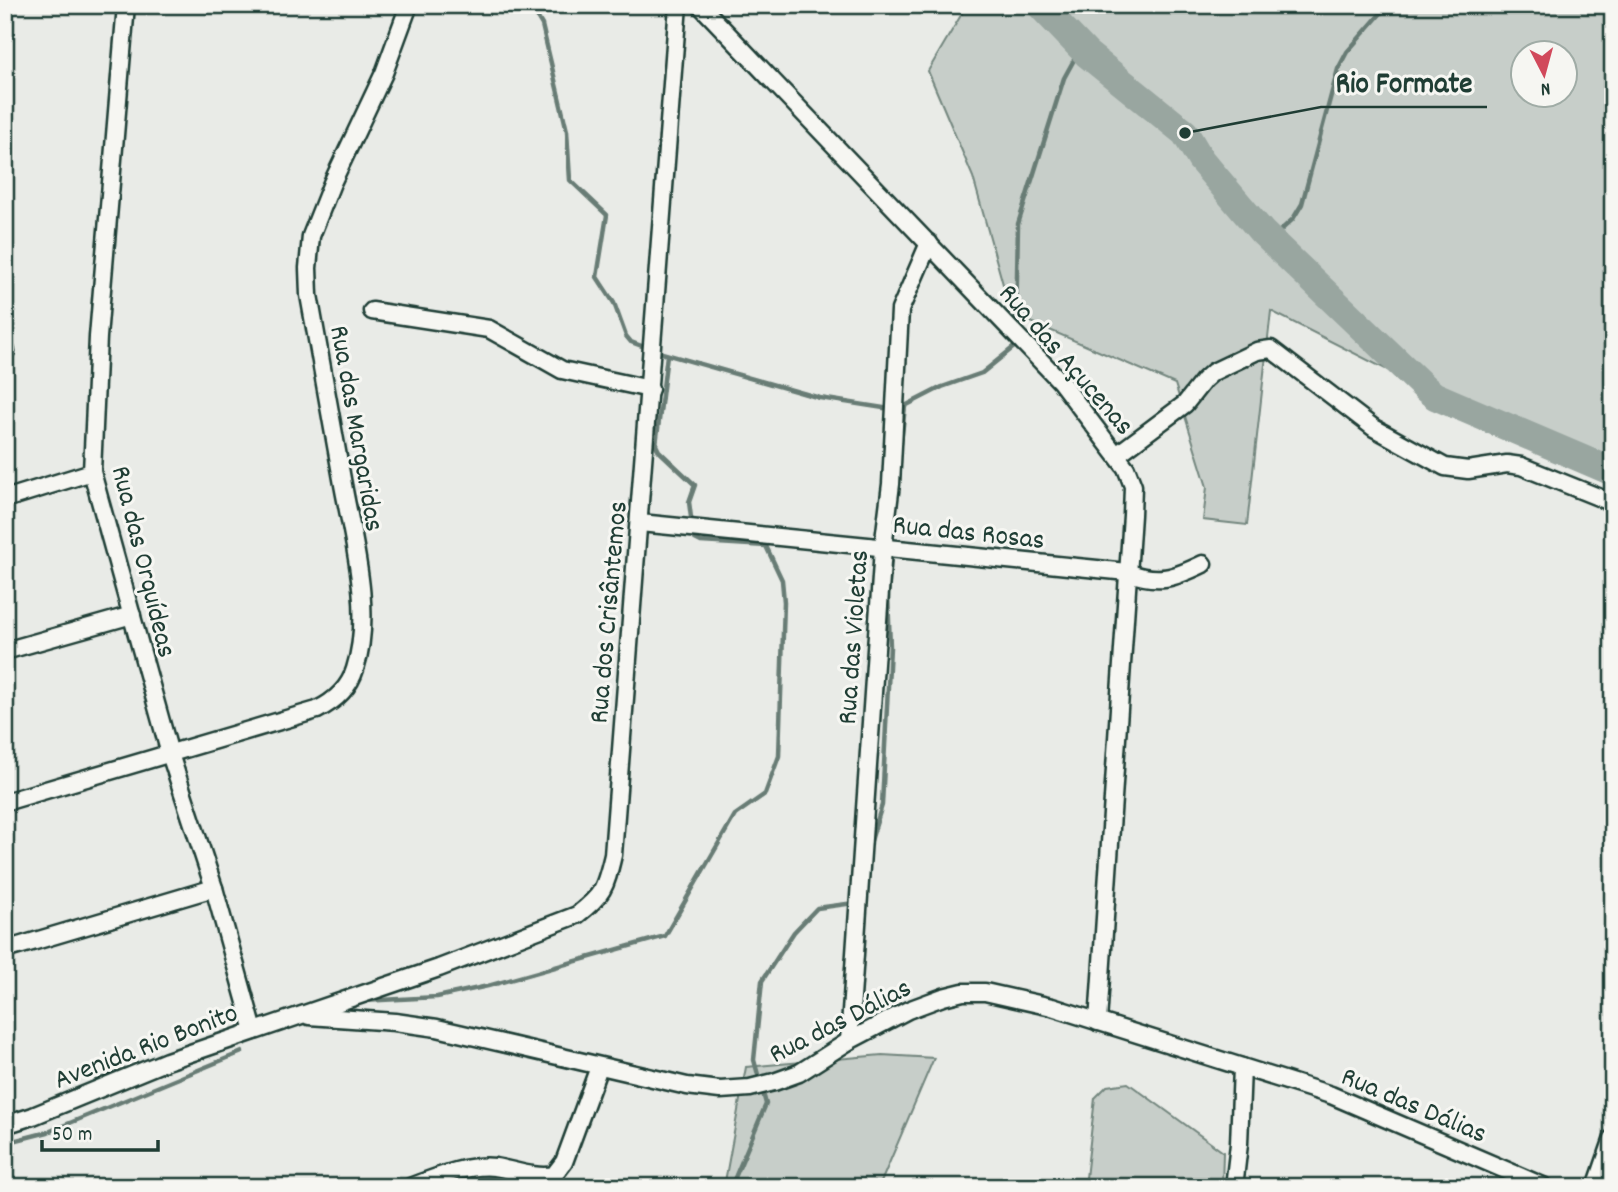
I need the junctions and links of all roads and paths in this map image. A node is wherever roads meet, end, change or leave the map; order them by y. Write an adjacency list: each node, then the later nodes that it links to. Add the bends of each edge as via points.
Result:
1 (126, 5): 9 (street, Rua das Orquídeas, via 98,337)
2 (409, 5): 18 (street, Rua das Margaridas, via 384,74 311,236 308,268 363,610 355,670 344,691 317,710)
3 (678, 5): 7 (street, Rua dos Crisântemos)
4 (700, 5): 5 (street, Rua das Açucenas)
5 (929, 243): 8 (street, Rua das Açucenas, via 1060,381); 13 (street, Rua das Violetas, via 901,310)
6 (372, 310): 7 (street, via 489,329 562,370)
7 (650, 389): 12 (street, Rua dos Crisântemos)
8 (1118, 454): 11 (street, via 1185,404 1213,373 1257,351 1271,349 1374,428 1445,467 1521,466); 15 (street, Rua das Açucenas, via 1133,486)
9 (92, 472): 10 (street); 16 (street, Rua das Orquídeas)
10 (5, 499)
11 (1613, 503)
12 (640, 523): 13 (street, Rua das Rosas); 22 (street, Rua dos Crisântemos, via 613,855 606,887 576,915)
13 (883, 548): 15 (street, Rua das Rosas); 25 (street, Rua das Violetas)
14 (1203, 564): 15 (street, Rua das Rosas, via 1176,578 1144,578)
15 (1127, 572): 23 (street, Rua das Açucenas)
16 (132, 615): 17 (street); 18 (street, Rua das Orquídeas)
17 (5, 651)
18 (170, 754): 19 (street, Rua das Margaridas); 20 (street, Rua das Orquídeas)
19 (5, 803)
20 (214, 888): 21 (street); 24 (street, Rua das Orquídeas)
21 (5, 950)
22 (298, 1015): 24 (street, Rua dos Crisântemos); 26 (street, Rua das Dálias, via 437,1028)
23 (1098, 1022): 25 (street, Rua das Dálias, via 1011,996 963,992 908,1010); 27 (street, Rua das Dálias)
24 (258, 1029): 28 (street, Avenida Rio Bonito)
25 (849, 1041): 26 (street, Rua das Dálias, via 799,1073 750,1088 687,1086)
26 (599, 1067): 30 (street, via 564,1162 554,1175 485,1167)
27 (1242, 1067): 32 (street); 33 (street, Rua das Dálias, via 1331,1095)
28 (5, 1125)
29 (1613, 1138): 34 (street)
30 (431, 1183): 31 (street)
31 (411, 1187)
32 (1234, 1187)
33 (1545, 1187)
34 (1596, 1187)

